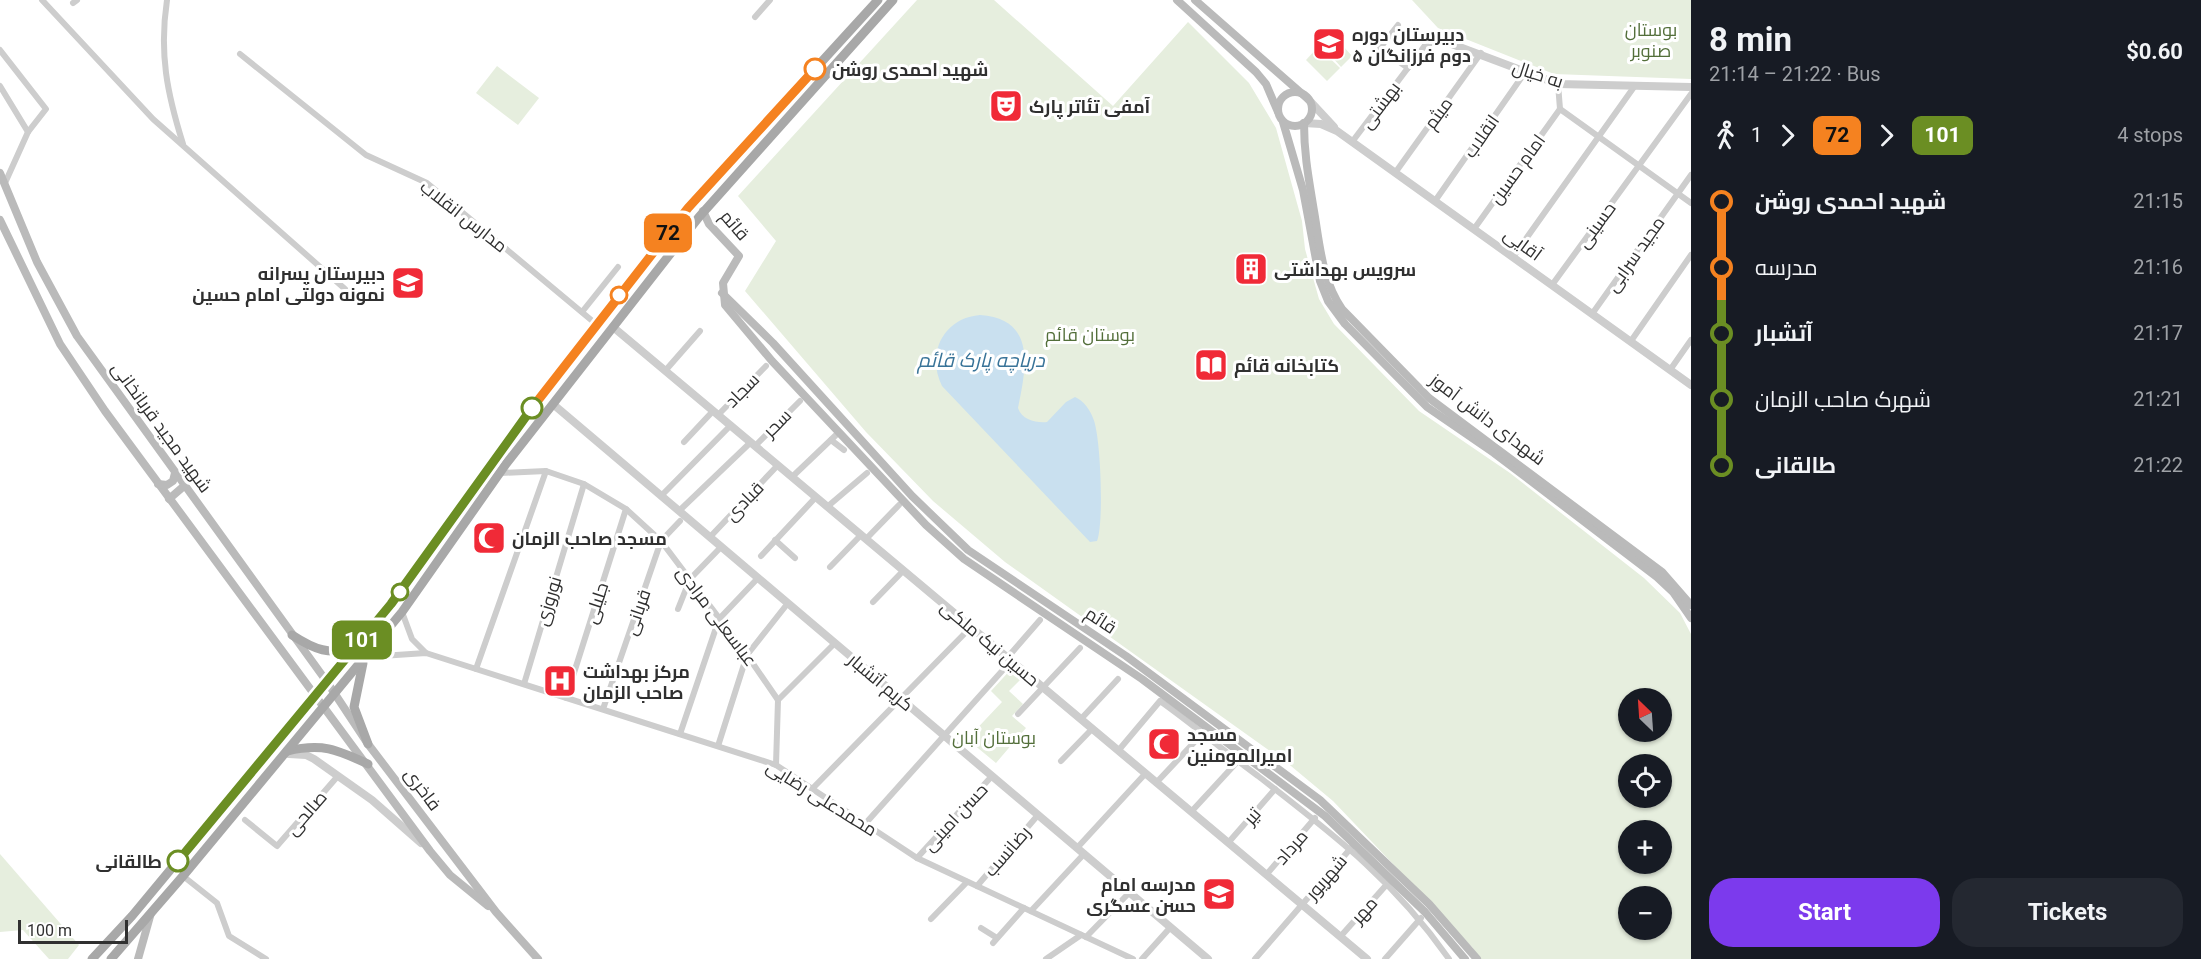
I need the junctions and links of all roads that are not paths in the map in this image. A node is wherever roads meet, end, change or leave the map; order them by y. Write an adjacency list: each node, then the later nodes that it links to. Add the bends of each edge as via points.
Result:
1 (42, 0): 30 (street, via 153,119)
2 (167, 0): 30 (street, via 162,57 170,103)
3 (770, 0): 8 (street)
4 (878, 0): 51 (main road, via 688,208)
5 (893, 0): 40 (main road)
6 (1177, 0): 23 (main road, via 1256,72)
7 (1195, 0): 21 (main road, آقایی)
8 (755, 17)
9 (1398, 25): 14 (street, بهشتی, via 1380,48)
10 (1426, 44): 12 (street, به خیال, via 1441,40); 14 (street, بهشتی)
11 (0, 50): 27 (street, via 46,109)
12 (1481, 53): 15 (street, به خیال); 33 (street, میثم)
13 (240, 54): 49 (street, مدارس انقلاب, via 366,155 427,183)
14 (1408, 68): 29 (street, بهشتی)
15 (1526, 71): 16 (street, به خیال); 38 (street, انقلاب)
16 (1558, 84): 18 (street, به خیال); 22 (street)
17 (0, 86): 27 (street)
18 (1634, 87): 19 (street, به خیال); 28 (street)
19 (1691, 87)
20 (1691, 94): 31 (street, حسینی)
21 (1308, 99): 23 (main road, via 1299,93 1288,94 1280,101); 25 (main road, via 1312,110); 26 (street, آقایی)
22 (1560, 109): 28 (street); 42 (street, امام حسین)
23 (1278, 112): 24 (main road)
24 (1284, 122): 25 (main road, via 1294,126); 36 (main road)
25 (1304, 123): 26 (street, آقایی, via 1321,124); 36 (main road)
26 (1337, 131): 29 (street, آقایی)
27 (28, 132): 35 (street)
28 (1599, 137): 31 (street); 44 (street)
29 (1352, 142): 33 (street, آقایی)
30 (183, 144): 47 (street)
31 (1639, 165): 37 (street); 46 (street, حسینی)
32 (0, 173): 35 (main road, شهید مجید قربانخانی)
33 (1395, 173): 38 (street, آقایی)
34 (1691, 175): 37 (street, مجید سرابی)
35 (5, 183): 69 (main road, شهید مجید قربانخانی, via 38,262 76,336)
36 (1307, 189): 99 (main road, شهدای دانش آموز, via 1326,278 1333,296 1351,319 1429,398 1662,572); 102 (main road, via 1320,281 1328,301 1345,324 1427,407 1642,565 1673,592)
37 (1678, 193): 39 (street); 50 (street, مجید سرابی)
38 (1435, 201): 42 (street, آقایی)
39 (1691, 202)
40 (704, 211): 48 (main road, قائم, via 709,224 739,256); 52 (main road)
41 (1, 225): 73 (main road, شهید مجید قربانخانی, via 60,344)
42 (1474, 229): 44 (street, آقایی)
43 (1691, 255): 55 (street)
44 (1513, 257): 46 (street, آقایی)
45 (618, 267): 49 (street)
46 (1552, 285): 50 (street, آقایی)
47 (345, 289)
48 (722, 292): 187 (main road, قائم, via 725,305 772,361 895,494 964,559 1142,679 1325,816 1425,912); 188 (main road, قائم, via 773,342 912,496 968,550 1142,667 1320,800 1429,904)
49 (582, 312): 51 (street, مدارس انقلاب)
50 (1592, 314): 55 (street, آقایی)
51 (596, 324): 108 (main road)
52 (613, 327): 58 (street, حسین نیک ملکی); 61 (main road)
53 (700, 331): 58 (street)
54 (1691, 340): 57 (street)
55 (1631, 341): 57 (street, آقایی)
56 (766, 366): 62 (street, سجاد)
57 (1670, 370): 59 (street, آقایی)
58 (665, 371): 62 (street, حسین نیک ملکی)
59 (1691, 385)
60 (800, 401): 65 (street, سحر)
61 (554, 405): 70 (main road); 76 (street, کریم آتشبار)
62 (715, 413): 63 (street, حسین نیک ملکی); 64 (street, سجاد)
63 (730, 426): 65 (street, حسین نیک ملکی); 76 (street)
64 (684, 442)
65 (753, 444): 67 (street, حسین نیک ملکی); 83 (street, سحر)
66 (844, 450): 72 (street, via 833,438)
67 (778, 465): 72 (street, حسین نیک ملکی); 86 (street, قبادی)
68 (546, 471): 70 (street, عباسعلی مرادی); 74 (street, عباسعلی مرادی); 114 (street)
69 (175, 473): 73 (main road, via 167,485); 75 (main road, شهید مجید قربانخانی)
70 (501, 473): 101 (main road)
71 (867, 473): 81 (street)
72 (792, 477): 77 (street, حسین نیک ملکی)
73 (158, 484): 78 (main road, شهید مجید قربانخانی)
74 (584, 484): 82 (street, عباسعلی مرادی); 117 (street, نوروزی)
75 (184, 486): 78 (main road); 79 (main road, شهید مجید قربانخانی)
76 (661, 496): 83 (street, کریم آتشبار)
77 (816, 497): 81 (street, حسین نیک ملکی); 88 (street)
78 (169, 499): 84 (main road, شهید مجید قربانخانی)
79 (195, 502): 84 (main road, via 189,502); 106 (main road, شهید مجید قربانخانی)
80 (899, 505): 87 (street)
81 (827, 507): 87 (street, حسین نیک ملکی)
82 (626, 509): 89 (street, عباسعلی مرادی); 121 (street, جلیلی)
83 (679, 511): 86 (street, کریم آتشبار)
84 (180, 514): 119 (main road, شهید مجید قربانخانی)
85 (680, 521): 89 (street, قربانی)
86 (710, 537): 90 (street, کریم آتشبار)
87 (863, 537): 93 (street); 94 (street, حسین نیک ملکی)
88 (775, 540): 91 (street); 92 (street)
89 (661, 541): 96 (street, عباسعلی مرادی); 125 (street, قربانی)
90 (722, 547): 95 (street, کریم آتشبار); 96 (street)
91 (760, 556)
92 (795, 558)
93 (830, 567)
94 (903, 571): 97 (street); 105 (street, حسین نیک ملکی)
95 (758, 578): 98 (street, کریم آتشبار); 103 (street)
96 (690, 579): 100 (street); 103 (street, عباسعلی مرادی)
97 (873, 602)
98 (788, 603): 107 (street, کریم آتشبار); 111 (street)
99 (1691, 605)
100 (678, 609)
101 (402, 612): 110 (street, via 412,639); 112 (main road)
102 (1691, 618)
103 (719, 619): 111 (street, عباسعلی مرادی); 129 (street)
104 (1040, 620): 113 (street)
105 (971, 627): 113 (street, حسین نیک ملکی); 122 (street)
106 (292, 635): 108 (main road, via 319,651); 116 (main road, شهید مجید قربانخانی)
107 (835, 643): 122 (street, کریم آتشبار); 123 (street)
108 (355, 648): 116 (main road)
109 (1080, 648): 118 (street)
110 (426, 653): 112 (street); 114 (street, محمدعلی رضایی)
111 (747, 655): 123 (street, عباسعلی مرادی); 133 (street)
112 (365, 659): 120 (main road); 132 (main road, via 354,707)
113 (1009, 659): 118 (street, حسین نیک ملکی); 131 (street)
114 (476, 669): 117 (street, محمدعلی رضایی)
115 (1118, 679): 127 (street)
116 (327, 682): 119 (main road); 120 (main road, فاخری)
117 (524, 684): 121 (street, محمدعلی رضایی)
118 (1044, 689): 126 (street); 127 (street, حسین نیک ملکی)
119 (316, 694): 124 (main road, شهید مجید قربانخانی); 174 (main road)
120 (335, 694): 124 (main road); 132 (main road, فاخری)
121 (566, 698): 125 (street, محمدعلی رضایی)
122 (899, 698): 131 (street, کریم آتشبار); 144 (street)
123 (778, 700): 139 (street)
124 (325, 706): 135 (main road); 138 (main road, فاخری)
125 (603, 710): 129 (street, محمدعلی رضایی)
126 (1018, 714)
127 (1081, 719): 128 (street, حسین نیک ملکی)
128 (1092, 729): 134 (street, حسین نیک ملکی); 136 (street)
129 (680, 734): 133 (street, محمدعلی رضایی)
130 (1202, 734): 134 (street, via 1160,701); 137 (street); 143 (street)
131 (944, 735): 141 (street, کریم آتشبار); 150 (street)
132 (368, 744): 166 (main road, فاخری)
133 (718, 746): 139 (street, محمدعلی رضایی)
134 (1118, 751): 140 (street, حسین نیک ملکی)
135 (286, 752): 138 (main road, via 328,747); 142 (street, via 306,755); 158 (main road)
136 (1060, 761)
137 (1238, 761): 145 (street); 146 (street)
138 (368, 764): 154 (main road, فاخری)
139 (776, 765): 144 (street, محمدعلی رضایی)
140 (1145, 774): 143 (street, حسین نیک ملکی); 152 (street)
141 (992, 776): 147 (street, کریم آتشبار); 156 (street, حسن امینی)
142 (337, 777): 149 (street, صالحی, via 277,846); 154 (street, via 372,800)
143 (1156, 783): 146 (street, حسین نیک ملکی)
144 (812, 789): 150 (street, محمدعلی رضایی)
145 (1275, 789): 148 (street); 151 (street, تیر)
146 (1191, 812): 151 (street, حسین نیک ملکی)
147 (1038, 815): 152 (street, کریم آتشبار); 161 (street, رضانسب)
148 (1315, 818): 153 (street); 157 (street, مرداد)
149 (246, 820)
150 (865, 824): 156 (street, محمدعلی رضایی)
151 (1228, 843): 157 (street, حسین نیک ملکی)
152 (1077, 848): 155 (street, کریم آتشبار)
153 (1351, 848): 160 (street); 163 (street, شهریور)
154 (430, 851): 166 (main road, فاخری, via 450,875)
155 (1084, 854): 167 (street); 182 (street, کریم آتشبار)
156 (917, 858): 159 (street, محمدعلی رضایی)
157 (1266, 875): 163 (street, حسین نیک ملکی)
158 (183, 876): 165 (main road); 178 (street, via 217,903 229,936)
159 (967, 882): 161 (street, محمدعلی رضایی); 169 (street)
160 (1388, 883): 168 (street); 173 (street, مهر)
161 (977, 886): 164 (street, محمدعلی رضایی)
162 (1127, 895): 172 (street)
163 (1302, 905): 173 (street, حسین نیک ملکی); 183 (street, شهریور)
164 (1024, 908): 167 (street, محمدعلی رضایی); 170 (street, via 995,941)
165 (152, 912): 176 (main road); 177 (main road)
166 (496, 912): 179 (main road, فاخری)
167 (1031, 912): 172 (street, محمدعلی رضایی)
168 (1421, 918): 185 (street); 186 (street)
169 (931, 919)
170 (981, 928)
171 (1168, 930): 181 (street)
172 (1084, 936): 175 (street, محمدعلی رضایی); 180 (street)
173 (1340, 937): 184 (street, حسین نیک ملکی)
174 (98, 957)
175 (1130, 958)
176 (111, 959)
177 (138, 959)
178 (266, 959)
179 (538, 959)
180 (1046, 959)
181 (1142, 959)
182 (1208, 959)
183 (1255, 959)
184 (1367, 959)
185 (1385, 959)
186 (1449, 959)
187 (1465, 959)
188 (1477, 959)

